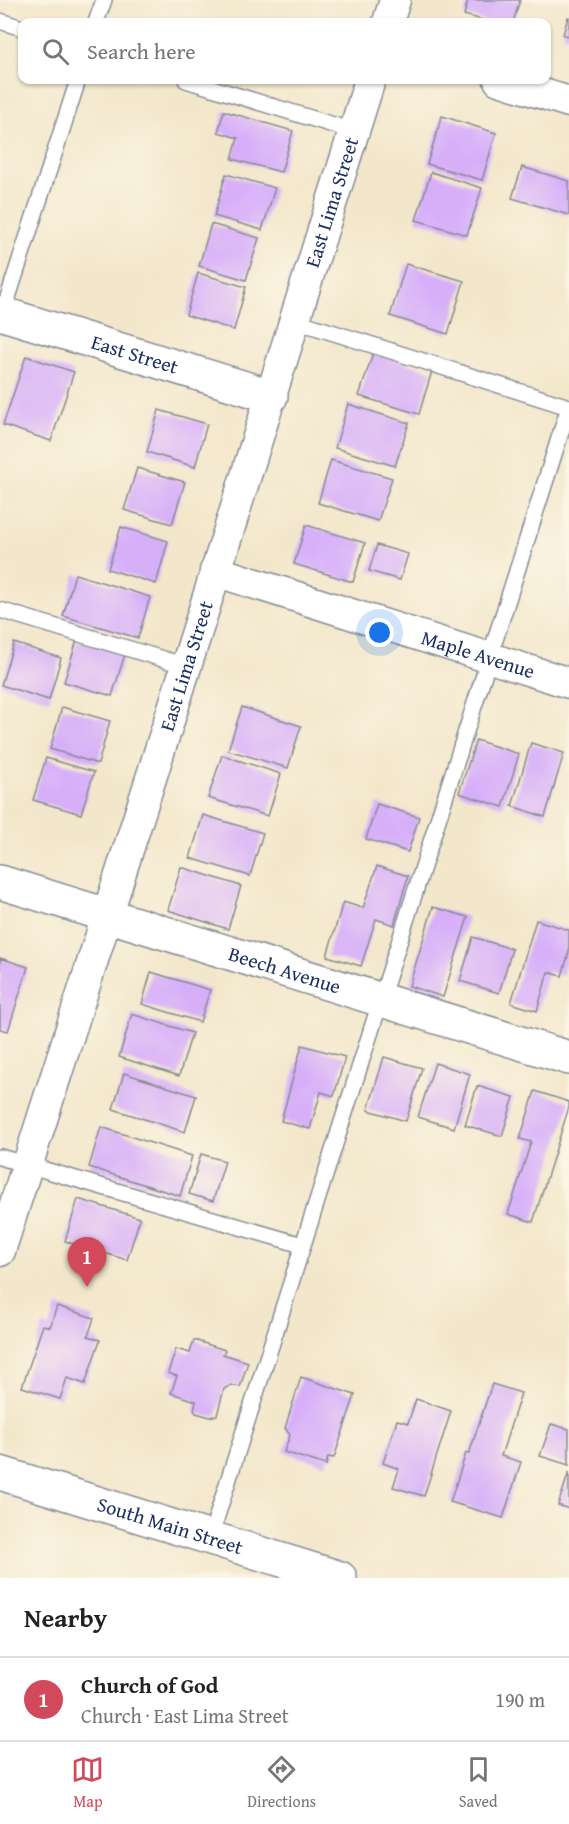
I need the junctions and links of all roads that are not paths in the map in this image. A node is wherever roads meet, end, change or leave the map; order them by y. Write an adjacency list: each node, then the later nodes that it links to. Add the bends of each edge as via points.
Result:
1 (104, 0): 3 (lane)
2 (395, 0): 4 (street)
3 (97, 18)
4 (389, 18)
5 (0, 21): 6 (lane)
6 (18, 27)
7 (77, 84): 13 (lane)
8 (199, 84): 12 (lane)
9 (369, 84): 12 (street, East Lima Street)
10 (512, 84): 11 (street)
11 (569, 102)
12 (353, 130): 14 (street, East Lima Street)
13 (1, 316): 15 (street, East Street)
14 (293, 320): 15 (street, East Lima Street); 16 (lane)
15 (271, 396): 17 (street, East Lima Street)
16 (569, 407): 19 (lane)
17 (215, 571): 19 (street, Maple Avenue); 20 (street, East Lima Street)
18 (0, 610): 20 (lane)
19 (490, 658): 21 (street, Maple Avenue); 24 (lane)
20 (186, 666): 23 (street, East Lima Street)
21 (569, 683)
22 (0, 882): 23 (street, Beech Avenue)
23 (107, 915): 24 (street, Beech Avenue); 26 (street, East Lima Street)
24 (380, 999): 25 (street, Beech Avenue); 27 (lane)
25 (569, 1058)
26 (13, 1161): 27 (lane); 28 (street, East Lima Street)
27 (302, 1245): 30 (lane)
28 (0, 1251)
29 (0, 1473): 30 (street, South Main Street)
30 (210, 1538): 31 (street, South Main Street)
31 (340, 1578)

